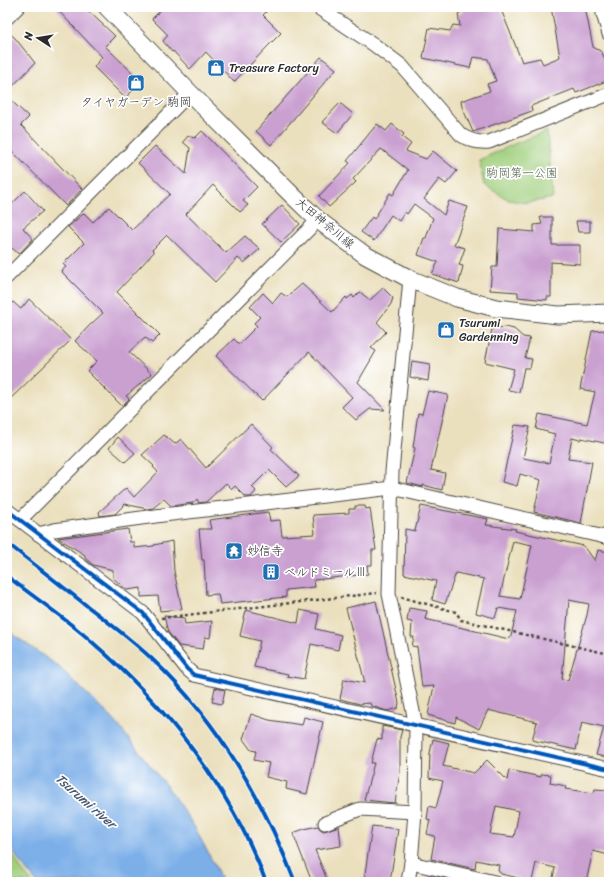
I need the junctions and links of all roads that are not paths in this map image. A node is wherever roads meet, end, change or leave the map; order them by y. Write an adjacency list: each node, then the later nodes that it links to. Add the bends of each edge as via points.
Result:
1 (18, 7): 5 (street)
2 (107, 7): 7 (main road, 大田神奈川線)
3 (319, 7): 8 (street, via 402,66 461,135 473,142 489,142)
4 (603, 7): 6 (street)
5 (7, 18)
6 (609, 34)
7 (190, 93): 9 (main road, 大田神奈川線); 10 (street)
8 (609, 94)
9 (318, 220): 11 (main road, 大田神奈川線, via 365,255); 15 (street)
10 (7, 277)
11 (410, 279): 12 (main road, 大田神奈川線, via 457,298 496,308 558,315); 13 (street)
12 (609, 313)
13 (392, 488): 16 (street, via 163,515); 17 (street); 18 (street, via 389,594)
14 (7, 510): 15 (street)
15 (20, 520): 16 (street)
16 (38, 534): 18 (street, via 143,613 194,675)
17 (609, 538)
18 (416, 726): 19 (street); 20 (street)
19 (609, 769)
20 (415, 812): 21 (street, via 360,809); 22 (street)
21 (325, 823)
22 (411, 863): 23 (street); 24 (street)
23 (408, 882)
24 (495, 882)

